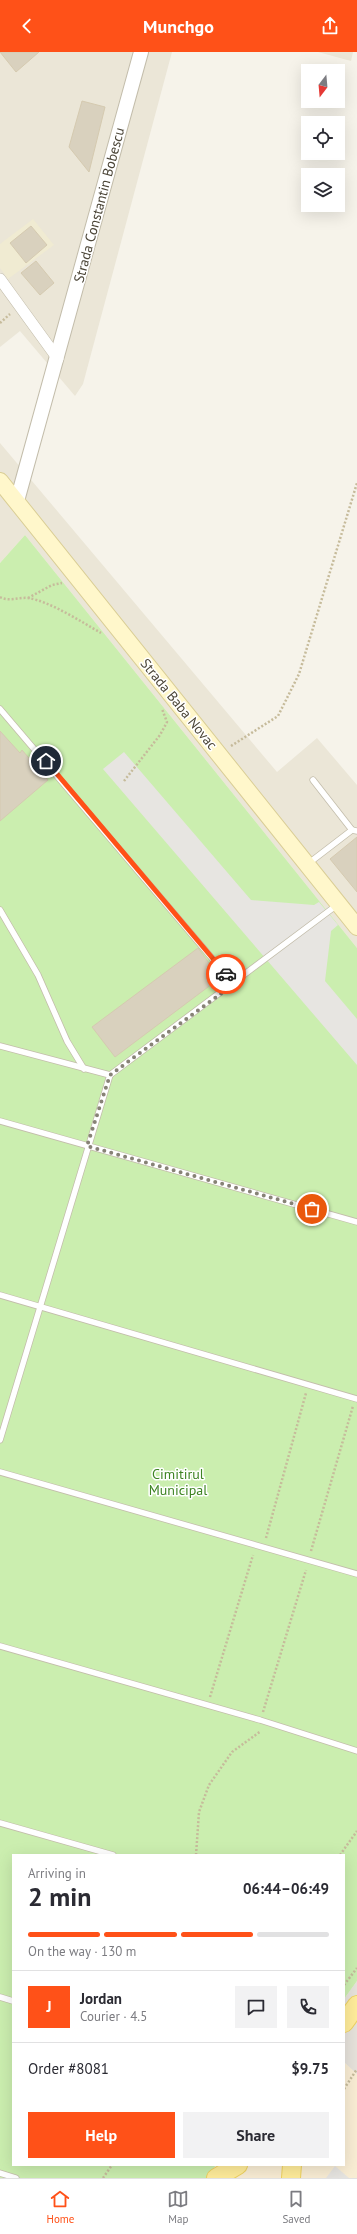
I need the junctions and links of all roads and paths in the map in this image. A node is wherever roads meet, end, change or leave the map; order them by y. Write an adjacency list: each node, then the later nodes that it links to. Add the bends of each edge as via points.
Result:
1 (141, 52): 3 (street, Strada Constantin Bobescu)
2 (0, 279): 3 (street)
3 (58, 359): 6 (street, Strada Constantin Bobescu)
4 (0, 481): 6 (main road, Strada Baba Novac)
5 (357, 483): 13 (path, via 299,674 278,716)
6 (17, 501): 7 (main road, Strada Baba Novac)
7 (78, 579): 9 (path, via 52,585); 13 (main road, Strada Baba Novac)
8 (0, 597): 9 (path, via 6,600)
9 (28, 598): 10 (path, via 67,613)
10 (106, 636)
11 (161, 708): 15 (path, via 167,722)
12 (0, 709): 21 (lane)
13 (218, 754): 17 (main road, Strada Baba Novac)
14 (313, 780): 16 (lane)
15 (124, 781)
16 (354, 831): 17 (lane)
17 (307, 864): 18 (main road, Strada Baba Novac)
18 (339, 904): 20 (main road, Strada Baba Novac); 21 (lane)
19 (0, 910): 23 (lane, via 38,975 68,1041)
20 (357, 927)
21 (234, 984): 24 (lane)
22 (0, 1046): 23 (lane)
23 (84, 1069): 24 (lane)
24 (110, 1075): 26 (lane)
25 (0, 1121): 26 (lane)
26 (87, 1146): 27 (lane); 29 (lane)
27 (357, 1222)
28 (0, 1295): 29 (lane)
29 (40, 1307): 30 (lane); 32 (lane)
30 (308, 1384): 31 (lane); 35 (path)
31 (357, 1398)
32 (0, 1440)
33 (0, 1472): 34 (lane)
34 (256, 1545): 35 (lane); 38 (path)
35 (264, 1547): 36 (lane)
36 (357, 1574)
37 (0, 1646): 38 (lane)
38 (207, 1705): 39 (lane)
39 (271, 1724): 40 (lane); 44 (path, via 232,1752 209,1785 199,1812)
40 (357, 1751)
41 (0, 1823): 43 (lane)
42 (357, 1831): 45 (path)
43 (109, 1854)
44 (196, 1854)
45 (341, 1854)
46 (357, 1968): 47 (path)
47 (345, 1984)
48 (0, 1998): 49 (lane)
49 (12, 2001)
50 (357, 2005): 51 (main road)
51 (345, 2022)
52 (357, 2069): 53 (path)
53 (345, 2087)
54 (111, 2166): 60 (path)
55 (223, 2166): 61 (main road)
56 (237, 2166): 61 (main road)
57 (239, 2166): 62 (main road)
58 (0, 2173): 59 (lane)
59 (16, 2178)
60 (103, 2178)
61 (215, 2178)
62 (241, 2178)

